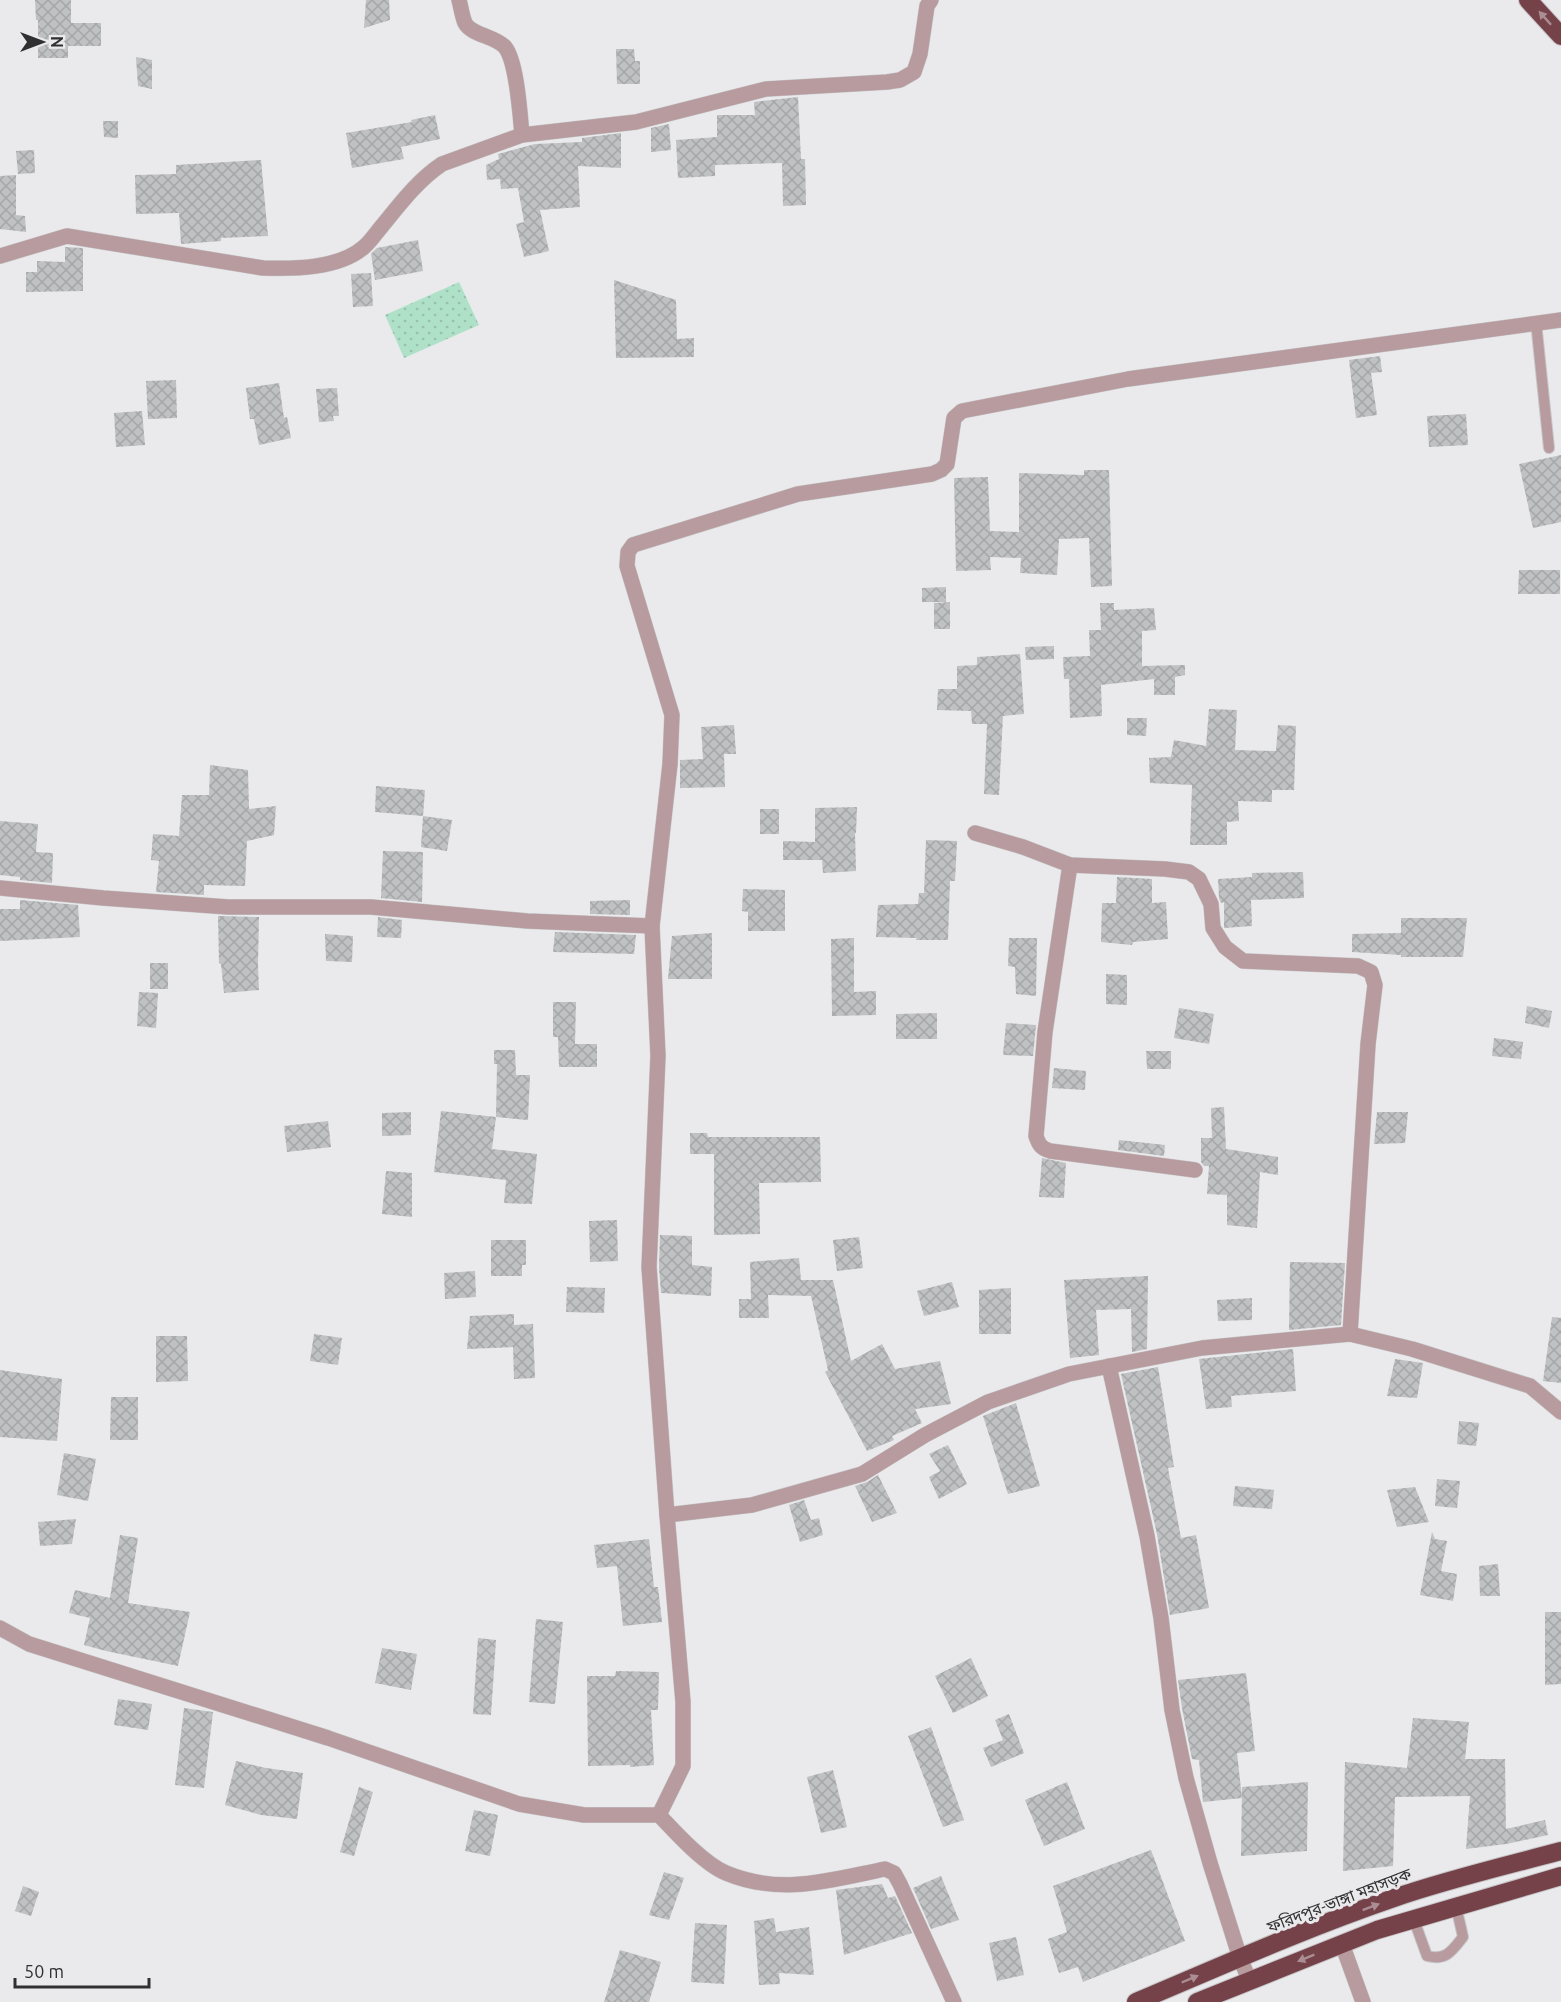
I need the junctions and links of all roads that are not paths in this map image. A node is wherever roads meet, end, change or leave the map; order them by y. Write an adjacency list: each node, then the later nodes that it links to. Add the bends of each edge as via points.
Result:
1 (459, 0): 5 (street, via 465,24 504,46 511,57)
2 (931, 0): 5 (street, via 914,72 900,80 766,89 636,122)
3 (1528, 0): 4 (highway, one-way to 3)
4 (1561, 36)
5 (522, 135): 6 (street, via 431,171 363,248 335,263 295,269 263,268 67,236)
6 (0, 256)
7 (1561, 320): 8 (street)
8 (1536, 322): 9 (lane); 13 (street, via 1128,379 962,411 954,418 947,464 932,474 798,494 633,545 627,566 672,715)
9 (1549, 448)
10 (975, 833): 11 (street)
11 (1070, 865): 14 (street, via 1045,1032 1038,1142 1050,1151); 15 (street, via 1189,872 1199,879 1211,904 1213,928 1225,947 1243,961 1358,966 1371,972 1375,985)
12 (0, 888): 13 (street, via 228,906 371,906 527,921)
13 (652, 926): 18 (street, via 658,1056 649,1267)
14 (1195, 1170)
15 (1350, 1334): 16 (street, via 1202,1348); 17 (street, via 1530,1386)
16 (1109, 1366): 18 (street, via 1069,1374 988,1402 862,1474 752,1505); 29 (street, via 1147,1536 1172,1710 1186,1778)
17 (1561, 1412)
18 (667, 1515): 20 (street, via 683,1702 683,1766)
19 (0, 1628): 20 (street, via 29,1644 328,1738 519,1804 584,1815)
20 (658, 1815): 31 (street, via 724,1872 766,1884 808,1885 885,1869 894,1873)
21 (1561, 1851): 22 (highway, ফরিদপুর-ভাঙ্গা মহাসড়ক)
22 (1484, 1870): 24 (highway); 25 (highway, ফরিদপুর-ভাঙ্গা মহাসড়ক)
23 (1561, 1876): 24 (highway)
24 (1492, 1897): 26 (highway)
25 (1395, 1898): 27 (highway); 29 (highway, ফরিদপুর-ভাঙ্গা মহাসড়ক, one-way to 25)
26 (1456, 1906): 27 (highway); 27 (lane, via 1463,1937 1444,1957 1427,1956)
27 (1410, 1921): 28 (highway)
28 (1342, 1944): 30 (highway, one-way to 30); 34 (street)
29 (1240, 1958): 30 (street); 32 (highway, ফরিদপুর-ভাঙ্গা মহাসড়ক, one-way to 29)
30 (1250, 1982): 33 (highway)
31 (954, 2002)
32 (1136, 2002)
33 (1197, 2002)
34 (1363, 2002)

